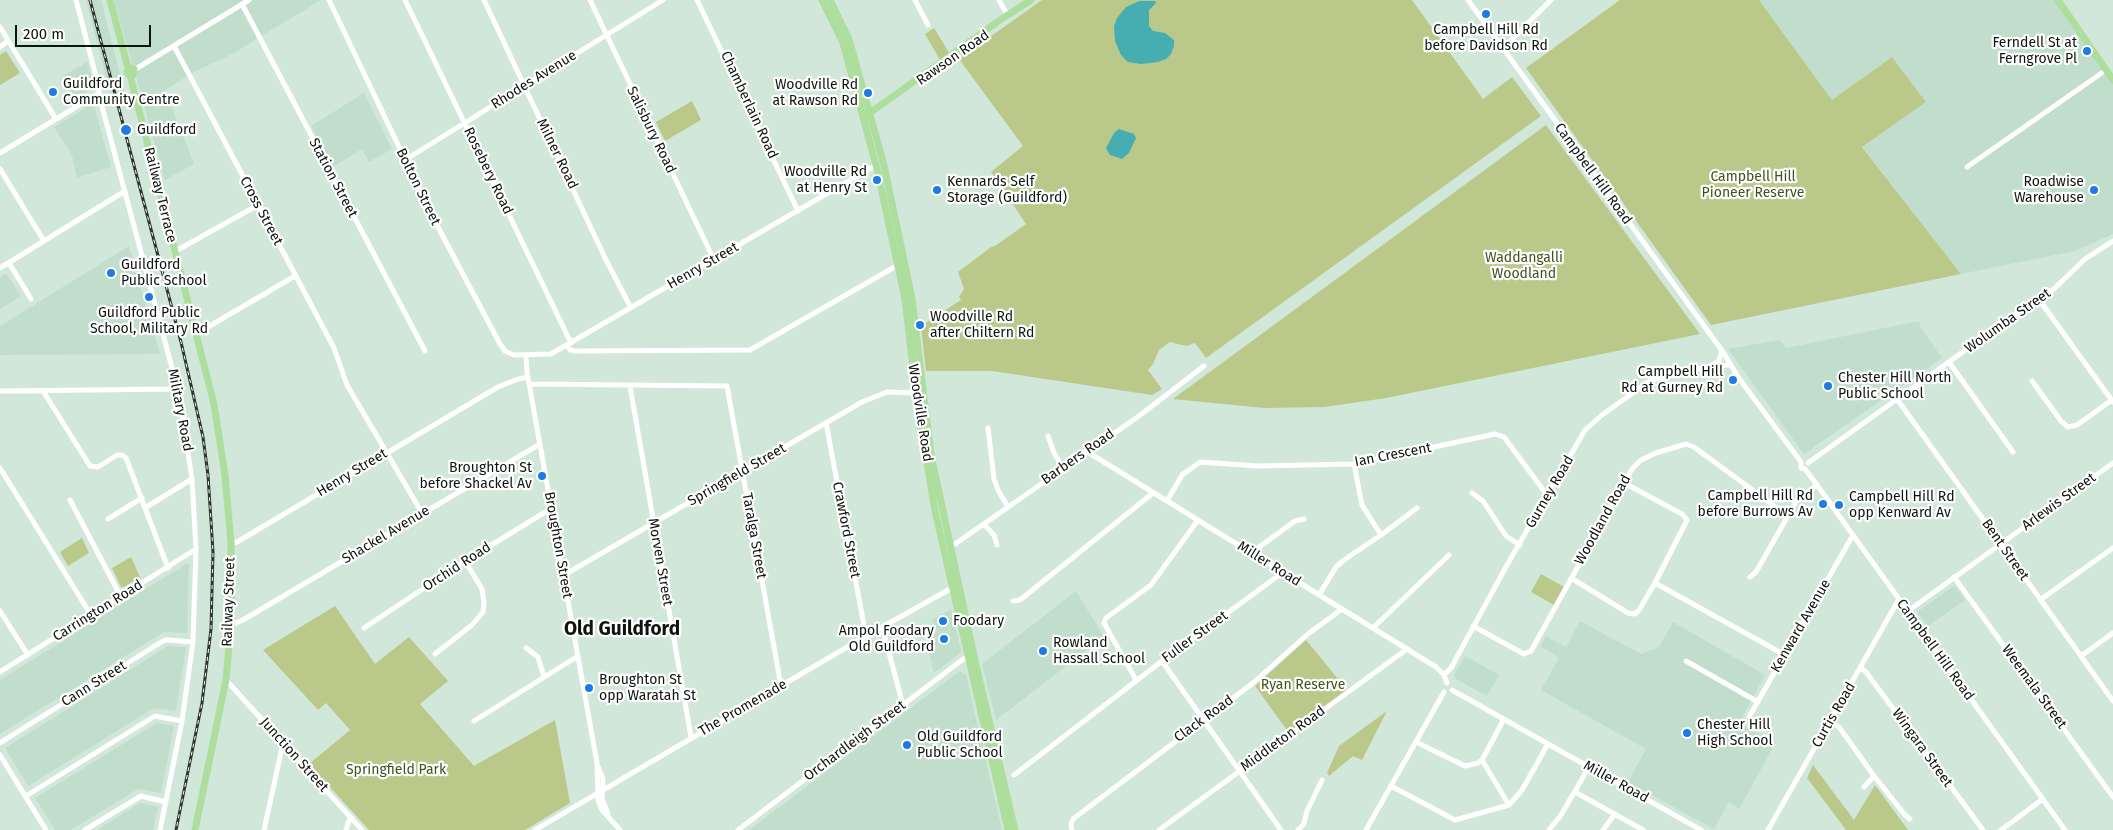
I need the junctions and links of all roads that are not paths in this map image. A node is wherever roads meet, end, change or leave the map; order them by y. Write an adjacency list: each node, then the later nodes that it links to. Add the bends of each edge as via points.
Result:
1 (76, 0): 31 (street, Military Road)
2 (110, 0): 28 (main road, Railway Terrace)
3 (249, 0): 18 (street)
4 (329, 0): 37 (street, Bolton Street)
5 (405, 0): 35 (street, Rosebery Road)
6 (484, 0): 30 (street, Milner Road)
7 (590, 0): 22 (street, Salisbury Road)
8 (663, 0): 22 (street, Rhodes Avenue)
9 (697, 0): 43 (street, Chamberlain Road)
10 (822, 0): 33 (main road, Woodville Road, via 843,43)
11 (830, 0): 32 (main road, Woodville Road, via 849,39)
12 (915, 0): 20 (street)
13 (999, 0): 19 (street)
14 (1031, 0): 19 (main road, Rawson Road)
15 (1468, 0): 26 (street, Campbell Hill Road)
16 (1551, 0): 26 (street)
17 (2058, 0): 27 (main road)
18 (242, 4): 24 (street); 58 (street, Station Street)
19 (1008, 16): 32 (main road, Rawson Road)
20 (928, 24)
21 (0, 28): 23 (street)
22 (606, 35): 30 (street, Rhodes Avenue); 47 (street, Salisbury Road)
23 (8, 41): 25 (street); 34 (street)
24 (174, 46): 28 (street); 42 (street, Cross Street)
25 (0, 47)
26 (1503, 48): 57 (street, Campbell Hill Road)
27 (2106, 70): 29 (main road); 39 (street)
28 (131, 71): 46 (main road, Railway Terrace)
29 (2113, 80)
30 (524, 86): 35 (street, Rhodes Avenue); 54 (street, Milner Road)
31 (99, 93): 34 (street); 41 (street, Military Road)
32 (870, 113): 33 (main road, Rawson Road); 61 (main road, Woodville Road, via 912,299)
33 (863, 118): 38 (main road, Woodville Road)
34 (56, 119): 36 (street)
35 (465, 122): 37 (street, Rhodes Avenue); 56 (street, Rosebery Road)
36 (0, 153)
37 (405, 160): 59 (street, Bolton Street, via 500,344 511,355)
38 (876, 165): 43 (street, Henry Street); 49 (main road, Woodville Road)
39 (1967, 167)
40 (0, 169): 44 (street)
41 (124, 190): 44 (street); 72 (street, Military Road)
42 (258, 205): 46 (street); 51 (street, Cross Street)
43 (798, 211): 47 (street, Henry Street)
44 (44, 241): 48 (street)
45 (2113, 241): 52 (street, Wolumba Street, via 2084,259 2062,283)
46 (174, 252): 55 (main road, Railway Terrace)
47 (714, 260): 54 (street, Henry Street)
48 (9, 263): 50 (street); 53 (street)
49 (898, 264): 56 (street, via 750,350 575,351 570,350); 61 (main road, Woodville Road)
50 (0, 268)
51 (295, 276): 55 (street); 83 (street, Cross Street, via 339,360 347,385)
52 (2038, 298): 60 (street, Wolumba Street); 77 (street)
53 (31, 299)
54 (631, 308): 56 (street, Henry Street)
55 (196, 334): 65 (main road, Railway Terrace)
56 (569, 344): 59 (street, Henry Street, via 551,354)
57 (1719, 350): 62 (street, Campbell Hill Road); 64 (street, via 1718,361); 67 (street, Campbell Hill Road)
58 (425, 352)
59 (526, 356): 66 (street, Broughton Street)
60 (1949, 362): 76 (street, Wolumba Street); 84 (street)
61 (916, 363): 70 (main road, Woodville Road)
62 (1728, 365): 64 (street, Gurney Road); 67 (street, Campbell Hill Road)
63 (1204, 366): 82 (street, Barbers Road, via 1139,416)
64 (1707, 367): 96 (street, Gurney Road, via 1651,380 1591,422)
65 (206, 373): 113 (main road, Railway Street, via 225,475)
66 (527, 374): 69 (street, Broughton Street); 83 (street, Henry Street, via 498,387)
67 (1737, 375): 87 (street, Campbell Hill Road)
68 (2032, 381): 77 (street, via 2060,421 2068,426 2077,425)
69 (530, 384): 71 (street); 81 (street, Broughton Street)
70 (919, 385): 75 (main road, Woodville Road); 117 (main road, Woodville Road)
71 (630, 386): 90 (street, Taralga Street, via 727,386); 109 (street, Morven Street)
72 (177, 389): 74 (street); 91 (street, Military Road)
73 (0, 391): 74 (street)
74 (43, 392): 97 (street, via 90,466 98,466 120,455 127,460)
75 (916, 393): 78 (street, Springfield Street, via 894,391 881,394); 130 (main road, Woodville Road, via 935,511)
76 (1897, 399): 87 (street, Wolumba Street); 114 (street, Bent Street)
77 (2112, 401)
78 (826, 423): 90 (street, Springfield Street); 146 (street, Crawford Street)
79 (988, 428): 100 (street, via 994,479)
80 (1048, 436): 88 (street)
81 (540, 444): 102 (street, Broughton Street); 104 (street, Shackel Avenue)
82 (1086, 451): 88 (street, Barbers Road); 94 (street, Miller Road)
83 (387, 452): 104 (street, Cross Street); 113 (street, Henry Street)
84 (2013, 452)
85 (2113, 463): 114 (street, Arlewis Street)
86 (1354, 464): 96 (street, Ian Crescent, via 1500,434); 99 (street, Ian Crescent, via 1257,466 1200,462 1182,475); 111 (street, via 1362,505)
87 (1806, 466): 93 (street, Campbell Hill Road)
88 (1063, 467): 100 (street, Barbers Road)
89 (0, 468): 139 (street)
90 (742, 472): 109 (street, Springfield Street); 165 (street, Taralga Street)
91 (192, 479): 101 (street); 119 (street, Military Road)
92 (1624, 483): 105 (street, Woodland Road, via 1642,460 1686,444); 128 (street, Woodland Road); 129 (street, via 1682,514 1687,520)
93 (1817, 485): 105 (street, via 1797,500); 112 (street, Campbell Hill Road)
94 (1154, 493): 99 (street, Miller Road); 135 (street, via 1020,600)
95 (1472, 493): 116 (street, via 1483,501 1506,536)
96 (1548, 493): 116 (street, Gurney Road)
97 (142, 498): 101 (street); 106 (street)
98 (70, 500): 132 (street)
99 (1167, 501): 108 (street, Miller Road)
100 (1008, 507): 110 (street, Barbers Road)
101 (145, 508): 123 (street)
102 (552, 508): 122 (street, Orchid Road); 125 (street, Broughton Street)
103 (1417, 508): 111 (street)
104 (422, 513): 140 (street, Shackel Avenue)
105 (1788, 516): 126 (street)
106 (108, 519)
107 (1304, 519): 120 (street, via 1296,521)
108 (1198, 520): 120 (street, Miller Road); 163 (street, via 1151,585 1106,618 1104,623)
109 (654, 523): 125 (street, Springfield Street); 177 (street, Morven Street)
110 (984, 524): 115 (street, via 994,535); 117 (street, Barbers Road)
111 (1381, 535): 131 (street, via 1340,564)
112 (1853, 535): 133 (street, Campbell Hill Road); 153 (street, Kenward Avenue)
113 (231, 543): 140 (main road, Railway Street)
114 (2000, 544): 127 (street, Arlewis Street); 134 (street, Bent Street)
115 (997, 545)
116 (1520, 545): 141 (street, Gurney Road)
117 (950, 546): 152 (main road, Woodville Road)
118 (2113, 548): 134 (street)
119 (196, 550): 123 (street, Carrington Road); 147 (street, Military Road)
120 (1251, 553): 124 (street, Miller Road)
121 (1449, 555): 143 (street)
122 (465, 562): 144 (street, Orchid Road); 150 (street, via 482,589 483,612 472,625)
123 (168, 568): 132 (street, Carrington Road)
124 (1282, 573): 131 (street, Miller Road); 156 (street, Fuller Street)
125 (564, 576): 154 (street, Broughton Street)
126 (1750, 577)
127 (1954, 577): 138 (street, Arlewis Street); 194 (street, Weemala Street)
128 (1571, 578): 129 (street, via 1628,613 1635,614); 141 (street, Woodland Road, via 1530,651 1524,654)
129 (1655, 583): 153 (street)
130 (952, 588): 142 (street, The Promenade); 152 (main road, Woodville Road)
131 (1318, 594): 136 (street, Miller Road)
132 (121, 597): 139 (street, Carrington Road)
133 (1900, 599): 138 (street, Campbell Hill Road); 158 (street, Curtis Road)
134 (2040, 600): 155 (street, Bent Street)
135 (1013, 601)
136 (1342, 609): 143 (street, Miller Road); 172 (street, Clack Road, via 1308,634 1253,684)
137 (0, 611): 151 (street)
138 (1908, 611): 195 (street, Campbell Hill Road)
139 (91, 615): 151 (street, Carrington Road)
140 (231, 624): 162 (main road, Railway Street)
141 (1473, 626): 160 (street, Gurney Road)
142 (882, 627): 146 (street, The Promenade); 170 (street)
143 (1373, 627): 149 (street, Miller Road)
144 (364, 628)
145 (2113, 633): 155 (street)
146 (866, 636): 165 (street, The Promenade)
147 (193, 642): 174 (street, Military Road); 180 (street, Cann Street, via 163,641)
148 (526, 648): 161 (street, via 538,656)
149 (1407, 649): 160 (street, Miller Road); 185 (street, Middleton Road)
150 (435, 654)
151 (28, 655): 159 (street, Carrington Road)
152 (971, 655): 170 (street, Orchardleigh Street); 212 (main road, Woodville Road); 213 (main road, Woodville Road)
153 (1785, 655): 169 (street, Kenward Avenue)
154 (578, 656): 161 (street); 191 (street, Broughton Street, via 597,763 603,779)
155 (2080, 656): 168 (street, Bent Street)
156 (1162, 661): 163 (street, Fuller Street); 172 (street)
157 (1686, 661): 169 (street)
158 (1861, 668): 176 (street, Curtis Road); 223 (street, Wingara Street)
159 (0, 672)
160 (1444, 675): 164 (street, Miller Road)
161 (544, 677): 175 (street)
162 (226, 680): 178 (street, Junction Street); 205 (main road, Railway Street)
163 (1136, 680): 186 (street, Fuller Street)
164 (1447, 682): 166 (street); 167 (street, via 1442,686)
165 (781, 686): 177 (street, The Promenade)
166 (1452, 690): 167 (street); 173 (street, Miller Road)
167 (1444, 692): 179 (street)
168 (2113, 701)
169 (1758, 702): 171 (street, Kenward Avenue)
170 (903, 705): 211 (street, Orchardleigh Street)
171 (1749, 717)
172 (1204, 719): 185 (street); 214 (street, Clack Road, via 1073,818)
173 (1504, 719): 181 (street, Miller Road); 183 (street)
174 (182, 721): 193 (street, via 155,716); 196 (street, Military Road)
175 (474, 721)
176 (1830, 721): 187 (street, via 1839,727); 201 (street, Curtis Road)
177 (692, 737): 191 (street, The Promenade)
178 (283, 742): 199 (street, Junction Street); 206 (street)
179 (1416, 742): 183 (street, via 1460,766); 189 (street)
180 (0, 743)
181 (1548, 744): 184 (street, Miller Road); 197 (street)
182 (0, 755): 193 (street)
183 (1482, 760): 197 (street)
184 (1589, 767): 192 (street); 222 (street, Miller Road)
185 (1240, 770): 215 (street, Middleton Road); 216 (street)
186 (1014, 775)
187 (1874, 776): 190 (street); 200 (street)
188 (1322, 780): 217 (street, via 1304,824)
189 (1391, 786): 197 (street, via 1456,820); 218 (street)
190 (1864, 787)
191 (601, 791): 209 (street, The Promenade); 210 (street, Broughton Street, via 608,814)
192 (1575, 792): 198 (street); 219 (street)
193 (26, 796): 202 (street)
194 (2113, 797)
195 (2043, 799): 224 (street); 225 (street, Campbell Hill Road)
196 (166, 802): 203 (street, via 141,796); 204 (street, Military Road)
197 (1510, 805)
198 (1616, 814): 220 (street); 221 (street)
199 (352, 818): 207 (street); 208 (street, Junction Street)
200 (1910, 819)
201 (1771, 829)
202 (46, 830)
203 (85, 830)
204 (160, 830)
205 (195, 830)
206 (264, 830)
207 (346, 830)
208 (362, 830)
209 (535, 830)
210 (620, 830)
211 (738, 830)
212 (1008, 830)
213 (1015, 830)
214 (1072, 830)
215 (1159, 830)
216 (1280, 830)
217 (1298, 830)
218 (1366, 830)
219 (1549, 830)
220 (1603, 830)
221 (1643, 830)
222 (1701, 830)
223 (1983, 830)
224 (2001, 830)
225 (2065, 830)

